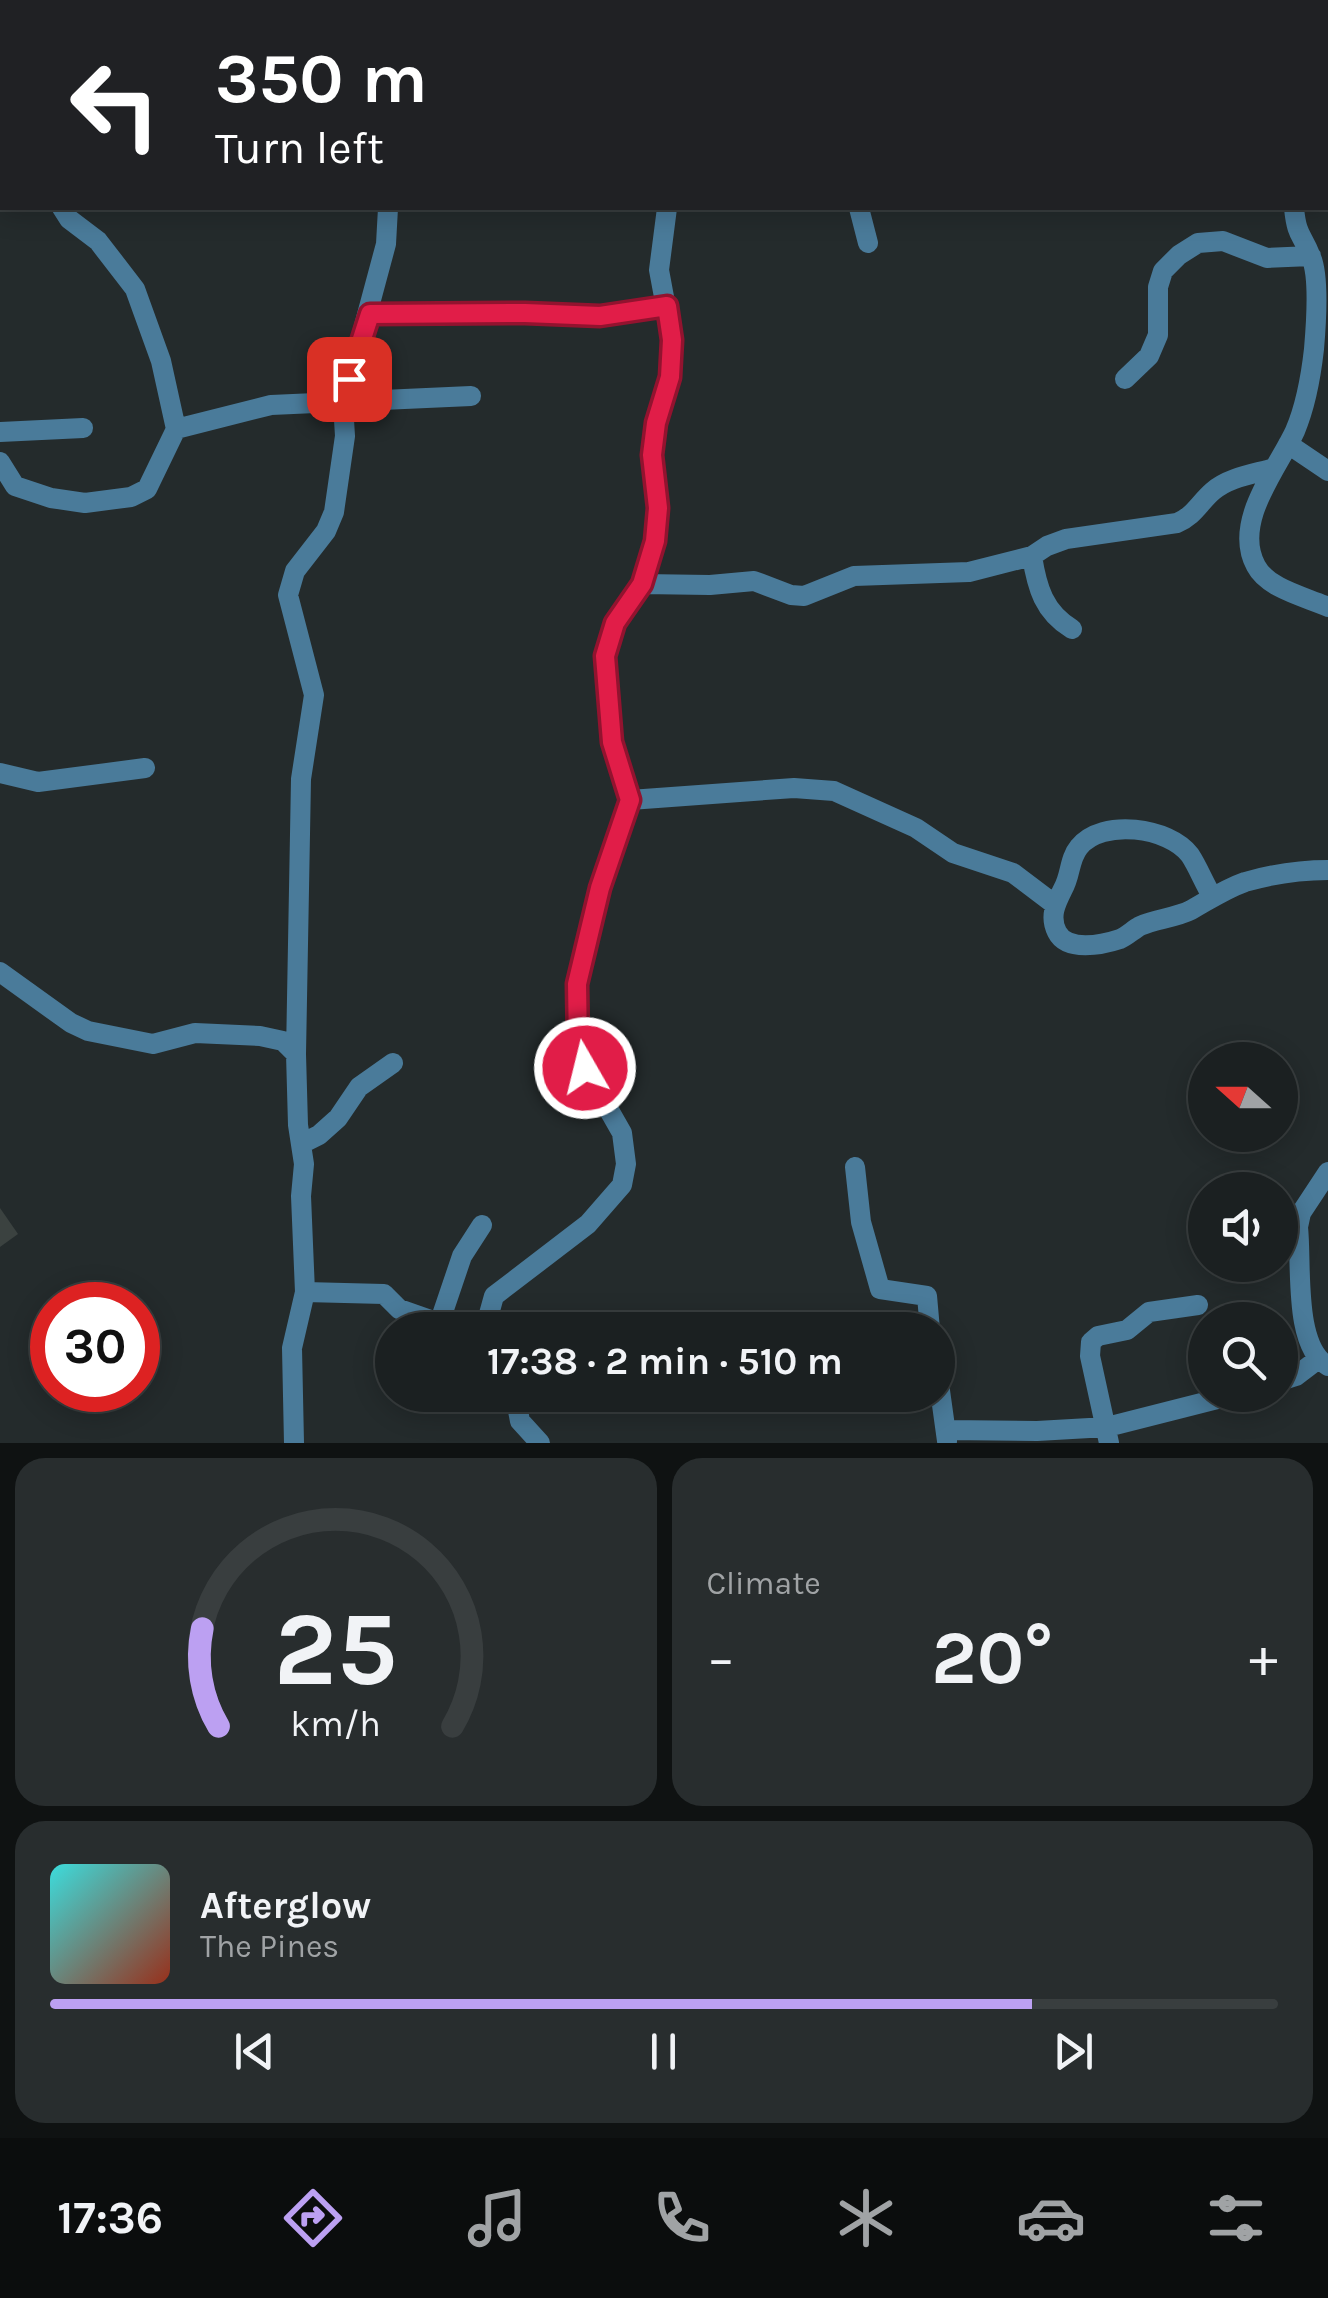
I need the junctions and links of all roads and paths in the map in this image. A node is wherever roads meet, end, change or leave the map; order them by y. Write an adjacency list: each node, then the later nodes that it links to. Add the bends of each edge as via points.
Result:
1 (63, 210): 16 (street, via 136,288)
2 (388, 210): 9 (street)
3 (667, 210): 8 (street, via 659,270)
4 (860, 210): 6 (street)
5 (1294, 210): 7 (street, via 1296,232)
6 (868, 243)
7 (1311, 256): 10 (street, via 1266,258 1223,241 1188,249 1164,271 1158,335 1149,356); 11 (street, via 1314,346)
8 (667, 306): 9 (street, via 600,316); 23 (street, via 670,377 656,423 658,508)
9 (370, 314): 13 (street)
10 (1125, 379)
11 (1307, 395): 14 (street); 18 (street)
12 (471, 396): 13 (street)
13 (343, 404): 16 (street, via 271,405); 33 (street, via 334,512 295,571 288,596 314,695 301,779)
14 (1328, 404)
15 (83, 428): 17 (street)
16 (176, 430): 19 (street, via 147,489 131,497 85,503 51,498 15,486)
17 (0, 432)
18 (1288, 444): 20 (street); 21 (street)
19 (0, 462)
20 (1274, 468): 22 (street, via 1227,482 1177,524 1066,539); 24 (street, via 1252,522 1256,568 1276,585)
21 (1328, 471)
22 (1032, 556): 23 (street, via 969,572 854,576 804,596 754,581); 25 (street, via 1051,614)
23 (642, 584): 28 (street, via 615,623 605,656 612,742)
24 (1328, 607)
25 (1072, 629)
26 (145, 768): 27 (street, via 38,782)
27 (0, 773)
28 (630, 800): 31 (street, via 794,788 834,792 916,828 953,854 1013,873); 41 (street, via 577,984 578,1044 622,1133 622,1185 588,1224 501,1288)
29 (1328, 870): 30 (street, via 1281,872)
30 (1212, 896): 31 (street, via 1189,911 1093,944 1060,938); 31 (street, via 1189,854 1173,841 1126,830 1101,832 1081,843)
31 (1054, 904)
32 (0, 972): 33 (street, via 88,1031 153,1044 195,1033 260,1036 283,1041)
33 (296, 1054): 35 (street)
34 (392, 1062): 35 (street, via 359,1086 338,1118)
35 (303, 1143): 39 (street)
36 (855, 1167): 42 (street, via 861,1222 880,1288 927,1296)
37 (1328, 1172): 43 (street, via 1298,1227 1307,1336)
38 (482, 1225): 39 (street, via 436,1322 399,1309 384,1294)
39 (304, 1292): 49 (street, via 292,1348)
40 (1188, 1307): 47 (street, via 1149,1312 1127,1330 1092,1342)
41 (491, 1312)
42 (928, 1312)
43 (1322, 1362): 44 (street)
44 (1298, 1375)
45 (1188, 1409): 47 (street)
46 (518, 1412): 50 (street)
47 (1108, 1435): 48 (street)
48 (947, 1436)
49 (294, 1443)
50 (540, 1443)

